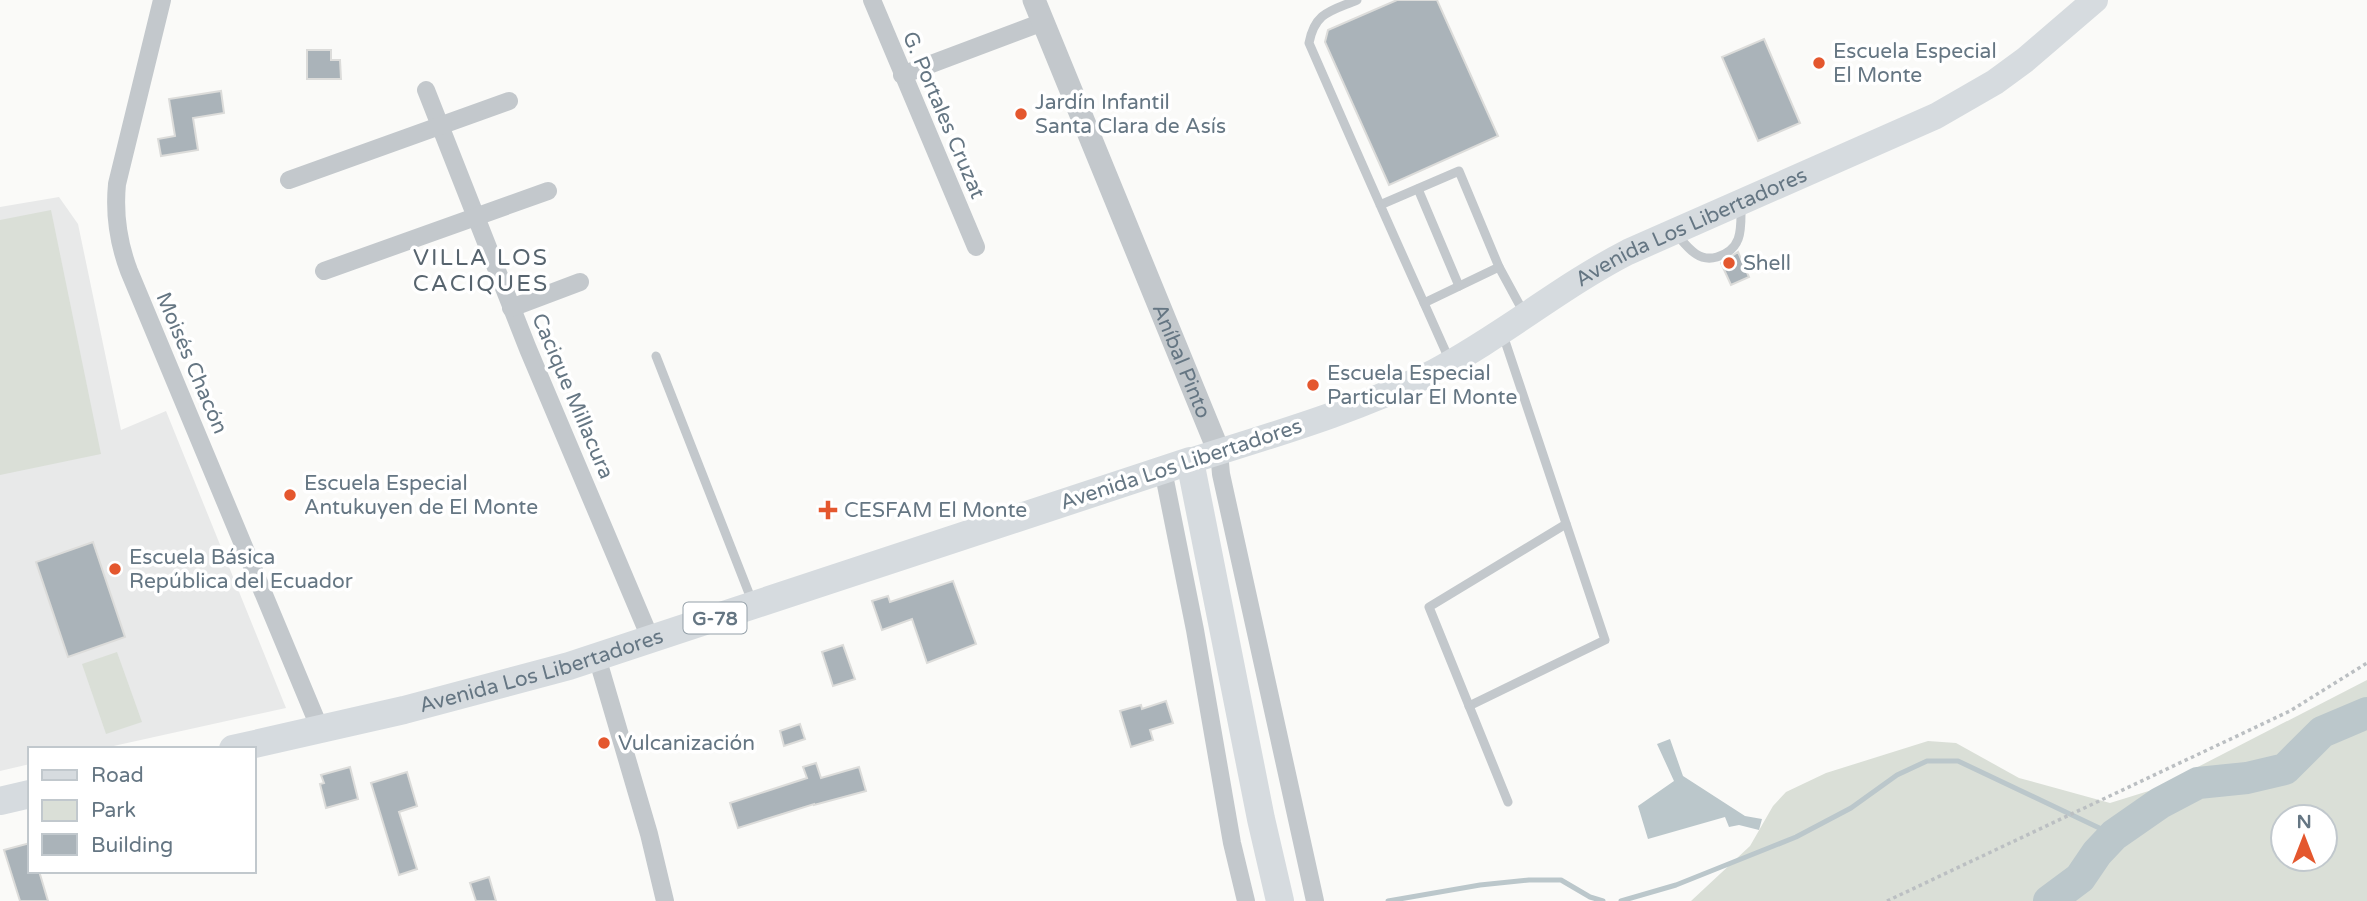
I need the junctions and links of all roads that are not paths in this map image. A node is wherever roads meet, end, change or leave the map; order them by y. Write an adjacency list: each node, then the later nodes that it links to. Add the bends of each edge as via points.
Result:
1 (162, 0): 38 (street, Moisés Chacón, via 117,184 118,236)
2 (872, 0): 7 (street, G. Portales Cruzat)
3 (1034, 0): 6 (street, Aníbal Pinto)
4 (1357, 0): 15 (lane, via 1322,14 1309,43)
5 (2095, 0): 14 (main road, Avenida Los Libertadores, via 2025,60 1963,101 1908,130)
6 (1043, 22): 7 (street); 29 (street, Aníbal Pinto)
7 (902, 75): 18 (street, G. Portales Cruzat)
8 (426, 90): 10 (street, Cacique Millacura)
9 (509, 101): 10 (street)
10 (440, 126): 11 (street); 16 (street, Cacique Millacura)
11 (289, 180)
12 (1418, 189): 15 (lane); 19 (lane, via 1458,171); 22 (lane)
13 (548, 191): 16 (street)
14 (1741, 201): 17 (main road, Avenida Los Libertadores); 17 (lane, via 1740,238 1731,251 1709,258 1699,255)
15 (1380, 205): 23 (lane)
16 (475, 217): 20 (street); 24 (street, Cacique Millacura)
17 (1672, 230): 25 (main road, Avenida Los Libertadores, via 1606,263)
18 (976, 247)
19 (1499, 267): 22 (lane); 25 (lane)
20 (324, 271)
21 (580, 282): 24 (street)
22 (1460, 286): 23 (lane)
23 (1424, 303): 28 (lane)
24 (511, 308): 35 (street, Cacique Millacura)
25 (1525, 315): 26 (main road, Avenida Los Libertadores)
26 (1502, 330): 28 (main road, Avenida Los Libertadores); 33 (lane)
27 (656, 356): 34 (lane)
28 (1451, 362): 29 (main road, Avenida Los Libertadores, via 1378,398)
29 (1219, 452): 31 (main road, Avenida Los Libertadores); 46 (street, Aníbal Pinto)
30 (1163, 470): 31 (main road, Avenida Los Libertadores / G-78); 32 (street); 34 (main road, Avenida Los Libertadores / G-78)
31 (1192, 472): 32 (street); 45 (main road)
32 (1174, 524): 44 (street, via 1231,843)
33 (1566, 524): 37 (lane, via 1429,607); 37 (lane, via 1605,639)
34 (754, 605): 35 (main road, Avenida Los Libertadores / G-78)
35 (651, 639): 36 (main road, Avenida Los Libertadores / G-78)
36 (597, 657): 38 (main road, Avenida Los Libertadores / G-78); 43 (street)
37 (1469, 706): 42 (lane)
38 (320, 729): 39 (main road, Avenida Los Libertadores / G-78)
39 (242, 747)
40 (28, 794): 41 (main road)
41 (0, 801)
42 (1508, 803)
43 (665, 901)
44 (1246, 901)
45 (1280, 901)
46 (1315, 901)

